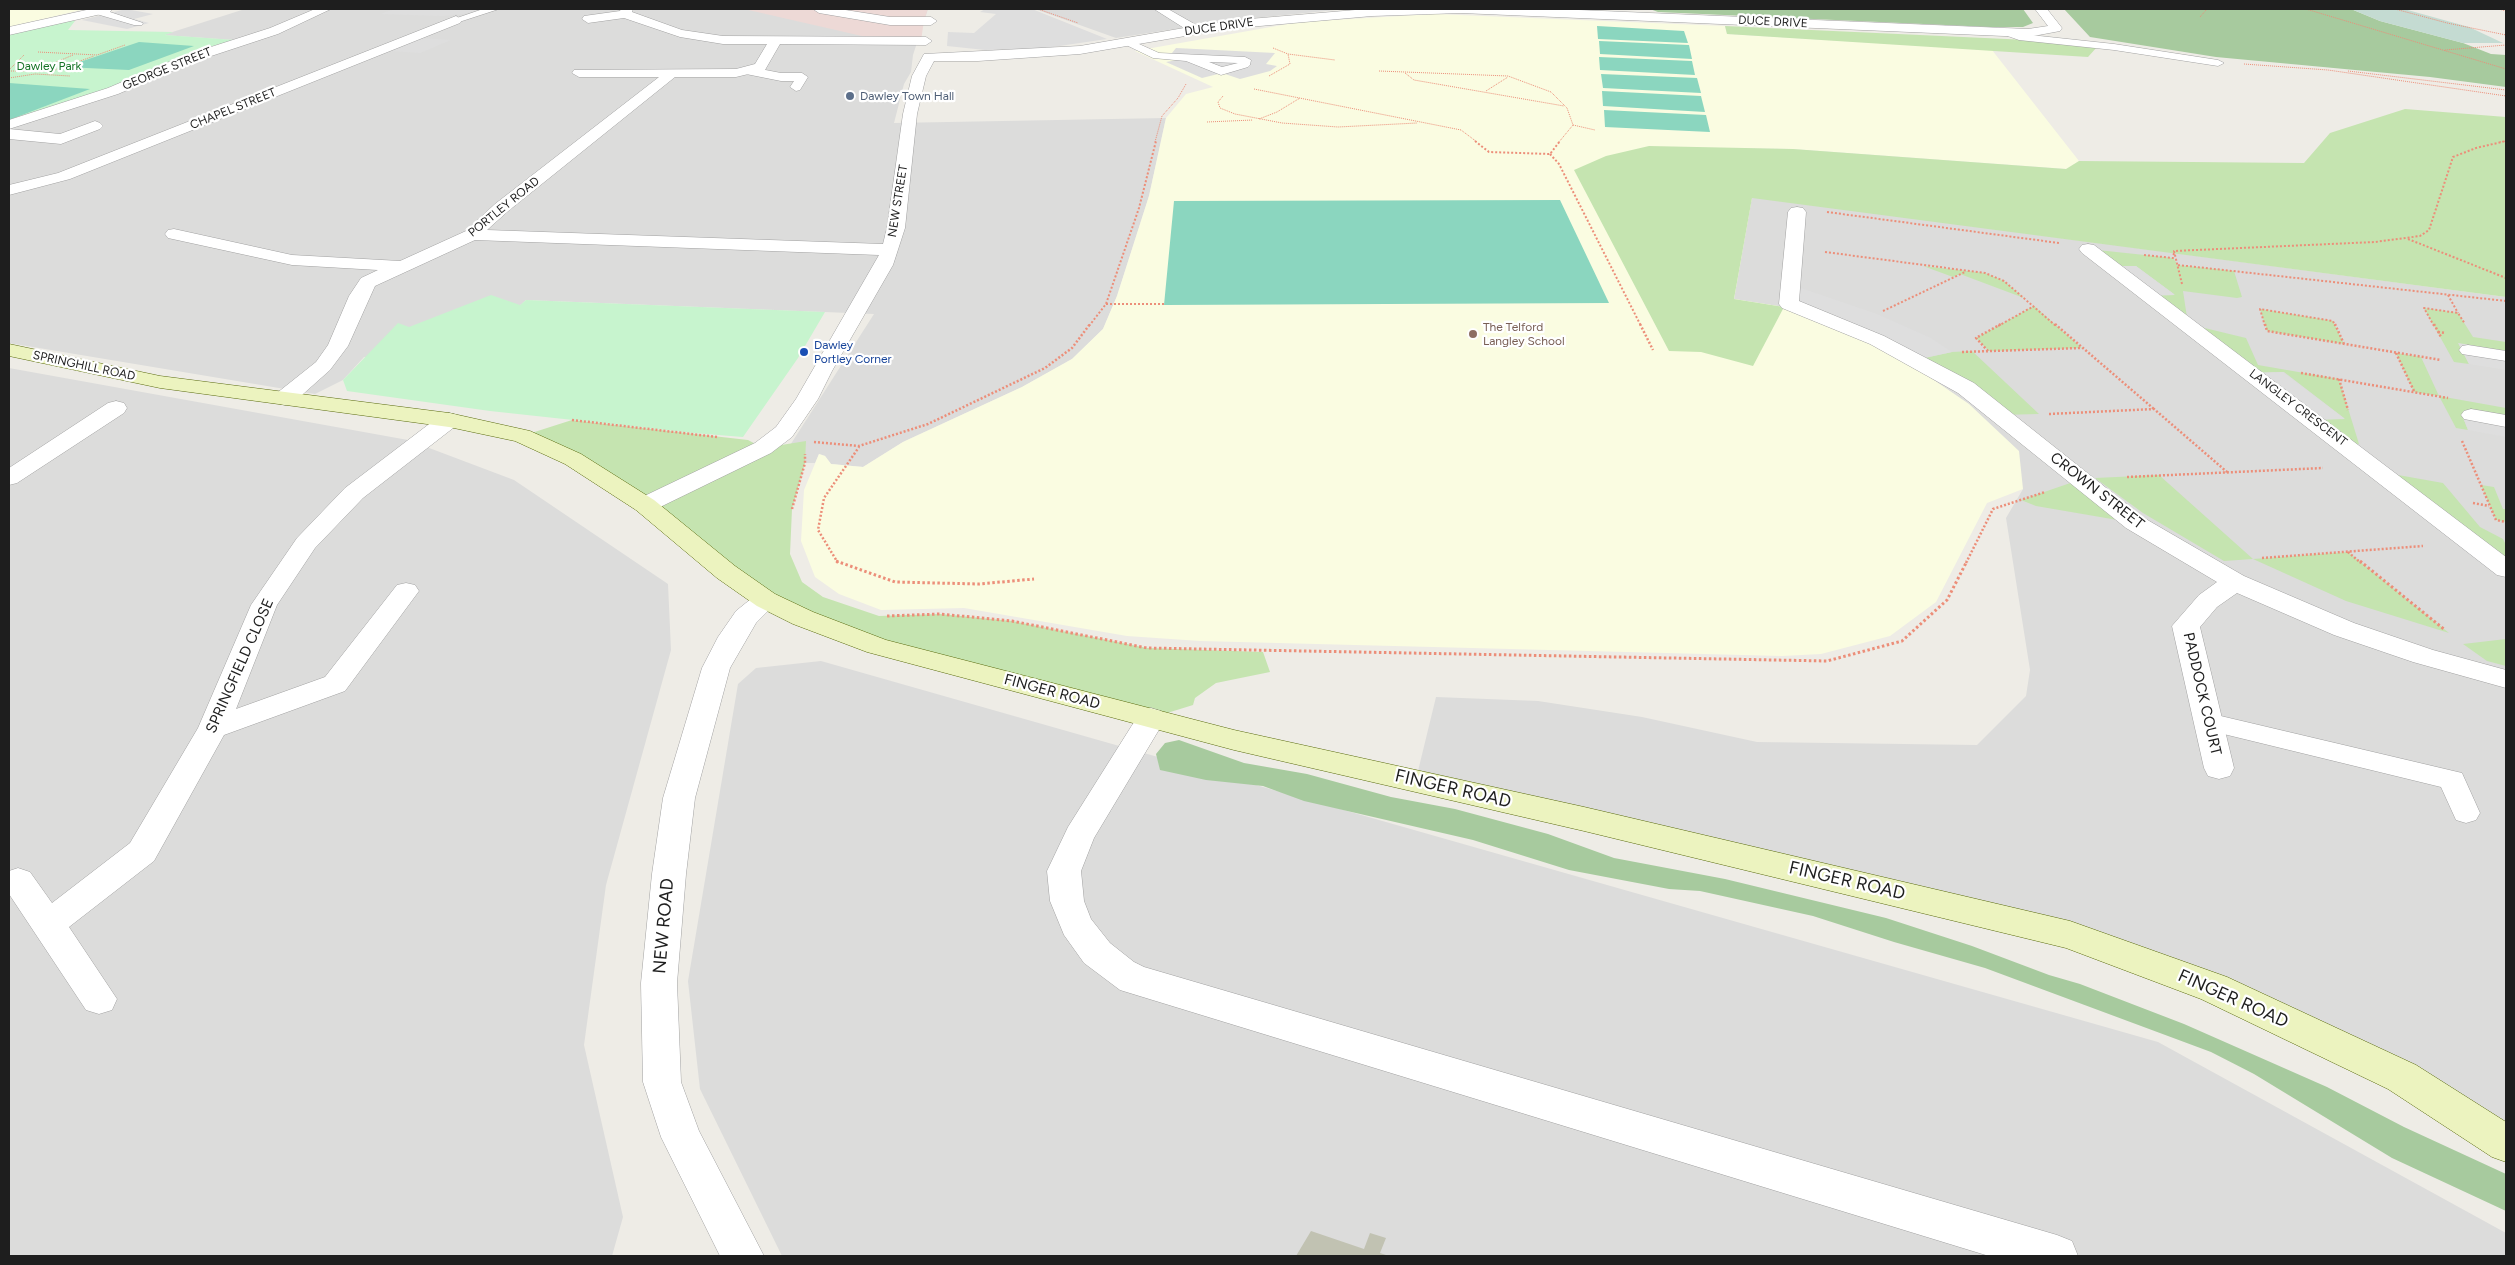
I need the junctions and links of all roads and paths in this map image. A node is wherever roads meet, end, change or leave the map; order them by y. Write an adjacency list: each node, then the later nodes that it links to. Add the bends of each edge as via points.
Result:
1 (324, 9): 62 (street, GEORGE STREET, via 274,31 188,58 113,91)
2 (494, 9): 17 (lane)
3 (819, 9): 14 (street, via 890,21)
4 (1160, 9): 21 (street)
5 (2041, 9): 23 (street, DUCE DRIVE, via 2056,28 2028,33)
6 (2207, 9): 15 (path)
7 (2306, 9): 30 (path)
8 (2395, 9): 24 (path)
9 (2499, 9): 12 (path)
10 (101, 10): 18 (lane); 20 (street)
11 (1523, 10): 21 (street, DUCE DRIVE, via 1372,12); 23 (street, DUCE DRIVE)
12 (2506, 10)
13 (626, 12): 16 (street); 25 (street, DUCE DRIVE, via 701,38)
14 (933, 15): 29 (street, NEW STREET)
15 (2200, 17)
16 (588, 19)
17 (456, 20): 19 (street, CHAPEL STREET)
18 (138, 23)
19 (436, 28): 22 (street); 69 (street, CHAPEL STREET, via 64,176)
20 (9, 30)
21 (1196, 30): 26 (street, DUCE DRIVE)
22 (470, 31)
23 (2006, 32): 36 (lane, via 2020,37)
24 (2506, 35)
25 (775, 42): 29 (street, DUCE DRIVE); 41 (street, via 760,67)
26 (1128, 42): 29 (street, DUCE DRIVE, via 1045,54); 35 (lane, via 1157,56)
27 (125, 45): 34 (path)
28 (2506, 45): 30 (path)
29 (928, 49): 76 (street, NEW STREET, via 910,114 896,228)
30 (2442, 50): 37 (path)
31 (37, 52): 32 (path)
32 (76, 54): 34 (path); 40 (path)
33 (1288, 54): 49 (path, via 1290,64)
34 (97, 55): 40 (path, via 52,71)
35 (1187, 57)
36 (2218, 63): 39 (path)
37 (2506, 69)
38 (9, 70): 40 (path)
39 (2328, 70): 53 (path); 56 (path)
40 (35, 71)
41 (750, 71): 45 (street); 52 (lane, via 802,77)
42 (1379, 71): 44 (path)
43 (579, 73): 45 (street)
44 (1404, 73): 47 (path); 54 (path, via 1414,80)
45 (670, 75): 72 (street, PORTLEY ROAD, via 501,208)
46 (74, 76): 48 (path, via 35,74)
47 (1508, 76): 54 (path); 58 (path, via 1551,92)
48 (9, 78)
49 (1265, 78)
50 (1186, 80): 84 (path, via 1186,86 1162,116 1138,208)
51 (1257, 83): 57 (path, via 1249,87)
52 (796, 87)
53 (2506, 90)
54 (1485, 92): 58 (path)
55 (1226, 94): 59 (path, via 1220,98 1220,108)
56 (2506, 96)
57 (1300, 98): 59 (path, via 1278,112); 61 (path)
58 (1565, 106): 64 (path)
59 (1258, 119): 60 (path); 61 (path, via 1308,126)
60 (1207, 122)
61 (1423, 123): 68 (path, via 1461,130 1489,152)
62 (9, 125)
63 (95, 126): 66 (street, via 61,139)
64 (1573, 126): 65 (path); 68 (path)
65 (1595, 130)
66 (9, 134)
67 (2506, 140): 73 (path, via 2453,157 2429,230)
68 (1550, 154): 97 (path, via 1559,164)
69 (9, 190)
70 (1797, 212): 74 (street, CROWN STREET); 75 (path, via 1823,212 2016,236)
71 (174, 234): 79 (street, via 292,260)
72 (472, 235): 76 (street); 79 (street, PORTLEY ROAD)
73 (2408, 239): 77 (path); 81 (path)
74 (1793, 248): 80 (path); 125 (street, CROWN STREET, via 1789,304 1877,340 1966,388)
75 (2088, 249): 77 (path, via 2173,258); 89 (street, LANGLEY CRESCENT)
76 (890, 250): 126 (street, NEW STREET, via 807,399 784,432 763,448)
77 (2174, 251): 78 (path)
78 (2178, 265): 82 (path); 89 (path)
79 (401, 266): 107 (street, PORTLEY ROAD, via 368,282 338,346 323,366)
80 (1966, 272): 86 (path, via 1985,273 2004,280); 88 (path)
81 (2506, 278)
82 (2448, 295): 83 (path); 87 (path)
83 (2506, 301)
84 (1106, 304): 85 (path); 120 (path, via 1072,348 1045,368 928,424)
85 (1165, 304)
86 (2034, 306): 95 (path); 99 (path, via 1976,338)
87 (2458, 313): 90 (path); 91 (path, via 2424,308)
88 (1877, 314)
89 (2188, 324): 104 (street, LANGLEY CRESCENT)
90 (2468, 329)
91 (2438, 332): 92 (path); 93 (path)
92 (2447, 334)
93 (2442, 340)
94 (2344, 344): 94 (path, via 2267,332 2260,309 2333,320); 101 (path)
95 (2082, 348): 99 (path); 111 (path)
96 (9, 350): 107 (main road, SPRINGHILL ROAD, via 160,382)
97 (1653, 350)
98 (2468, 350): 102 (lane)
99 (1989, 351): 100 (path)
100 (1959, 352)
101 (2396, 353): 103 (path); 105 (path)
102 (2506, 356)
103 (2446, 361)
104 (2239, 364): 105 (path); 122 (street, LANGLEY CRESCENT)
105 (2414, 392): 106 (path)
106 (2439, 396): 108 (path); 109 (path)
107 (285, 398): 114 (main road, SPRINGHILL ROAD)
108 (2448, 398)
109 (2442, 402)
110 (116, 408): 124 (street)
111 (2154, 409): 112 (path); 123 (path)
112 (2048, 414)
113 (2470, 415): 116 (lane)
114 (450, 420): 126 (main road, SPRINGHILL ROAD, via 522,436 573,459); 142 (street, SPRINGFIELD CLOSE, via 354,493 306,543 264,606)
115 (572, 420): 118 (path)
116 (2506, 421)
117 (2459, 436): 128 (path, via 2496,520)
118 (720, 437)
119 (813, 442): 120 (path)
120 (859, 446): 133 (path, via 824,498 818,530 836,562 894,582 979,584)
121 (806, 448): 127 (path)
122 (2374, 466): 123 (path); 129 (street, LANGLEY CRESCENT)
123 (2228, 473): 125 (path)
124 (9, 478)
125 (2079, 480): 134 (street, CROWN STREET, via 2135,523); 137 (path, via 1993,509 1946,600 1902,641 1827,661 1147,648 1012,622 940,614)
126 (645, 505): 136 (main road, FINGER ROAD, via 726,572)
127 (792, 509)
128 (2506, 522)
129 (2473, 542): 130 (path); 132 (street, LANGLEY CRESCENT)
130 (2348, 552): 131 (path); 138 (path)
131 (2253, 559)
132 (2506, 569)
133 (1034, 579)
134 (2235, 582): 139 (street, CROWN STREET, via 2344,629 2423,656); 141 (street, PADDOCK COURT, via 2208,601 2186,626)
135 (406, 592): 142 (street, via 335,684)
136 (766, 600): 140 (main road, FINGER ROAD, via 812,622 877,646); 149 (street, NEW ROAD, via 746,617 716,668 679,798 659,983 662,1082 681,1137)
137 (879, 616)
138 (2449, 633)
139 (2506, 679)
140 (1151, 718): 148 (main road, FINGER ROAD, via 2070,935 2214,988 2402,1078); 150 (street, via 1079,836 1064,870 1067,901 1076,925 1103,959 1121,972 1133,979)
141 (2208, 722): 143 (street, PADDOCK COURT); 144 (lane, via 2452,780)
142 (213, 728): 146 (street, SPRINGFIELD CLOSE, via 142,852)
143 (2219, 768)
144 (2466, 813)
145 (13, 881): 146 (street)
146 (47, 924): 147 (street)
147 (99, 999)
148 (2506, 1144)
149 (737, 1254)
150 (2057, 1256)

